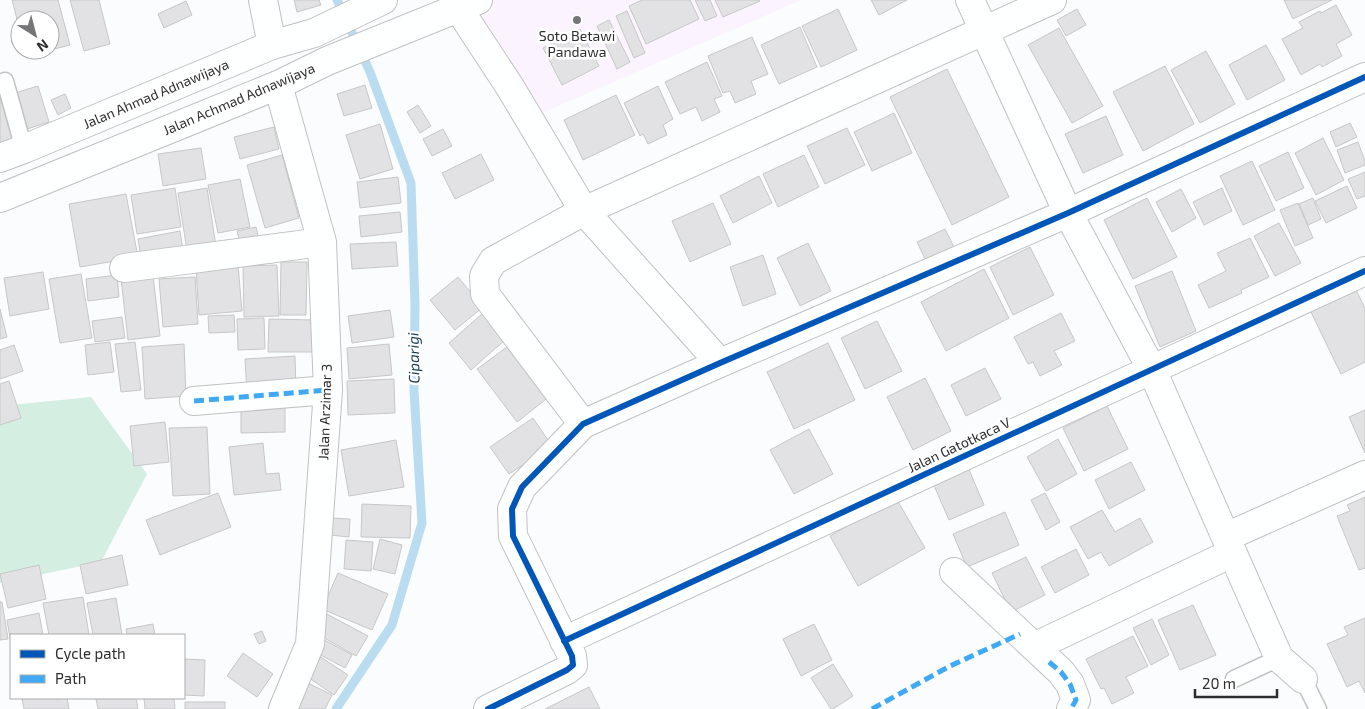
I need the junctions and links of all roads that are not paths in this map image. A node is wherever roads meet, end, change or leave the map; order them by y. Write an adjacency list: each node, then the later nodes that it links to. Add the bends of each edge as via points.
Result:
1 (263, 0): 7 (street)
2 (382, 0): 7 (street)
3 (970, 0): 6 (street)
4 (1052, 0): 6 (street)
5 (464, 3): 8 (street, Jalan Achmad Adnawijaya); 14 (street)
6 (984, 30): 14 (street); 15 (street)
7 (292, 39): 8 (street); 12 (street, Jalan Ahmad Adnawijaya)
8 (316, 67): 11 (street, Jalan Achmad Adnawijaya)
9 (1365, 77): 15 (street)
10 (5, 81): 12 (lane)
11 (278, 85): 13 (street, Jalan Achmad Adnawijaya); 16 (street, Jalan Arzimar 3)
12 (12, 153)
13 (0, 198)
14 (584, 211): 19 (street); 23 (street, via 493,261 484,276 485,294)
15 (1068, 213): 19 (street); 20 (street)
16 (322, 242): 17 (street); 21 (street, Jalan Arzimar 3)
17 (124, 268)
18 (1365, 271): 20 (street, Jalan Gatotkaca V)
19 (720, 363): 23 (street)
20 (1152, 370): 25 (street); 27 (street, Jalan Gatotkaca V)
21 (328, 390): 22 (street); 32 (street, Jalan Arzimar 3, via 310,644)
22 (194, 401)
23 (583, 424): 27 (street, via 522,487 512,509 514,536)
24 (1365, 475): 25 (street)
25 (1229, 545): 28 (street); 29 (street)
26 (954, 572): 28 (street)
27 (564, 641): 33 (street, via 573,665)
28 (1034, 647): 34 (street, via 1070,684 1076,700)
29 (1279, 658): 30 (lane); 31 (street)
30 (1234, 679)
31 (1303, 679): 35 (lane)
32 (283, 709)
33 (488, 709)
34 (1071, 709)
35 (1318, 709)

